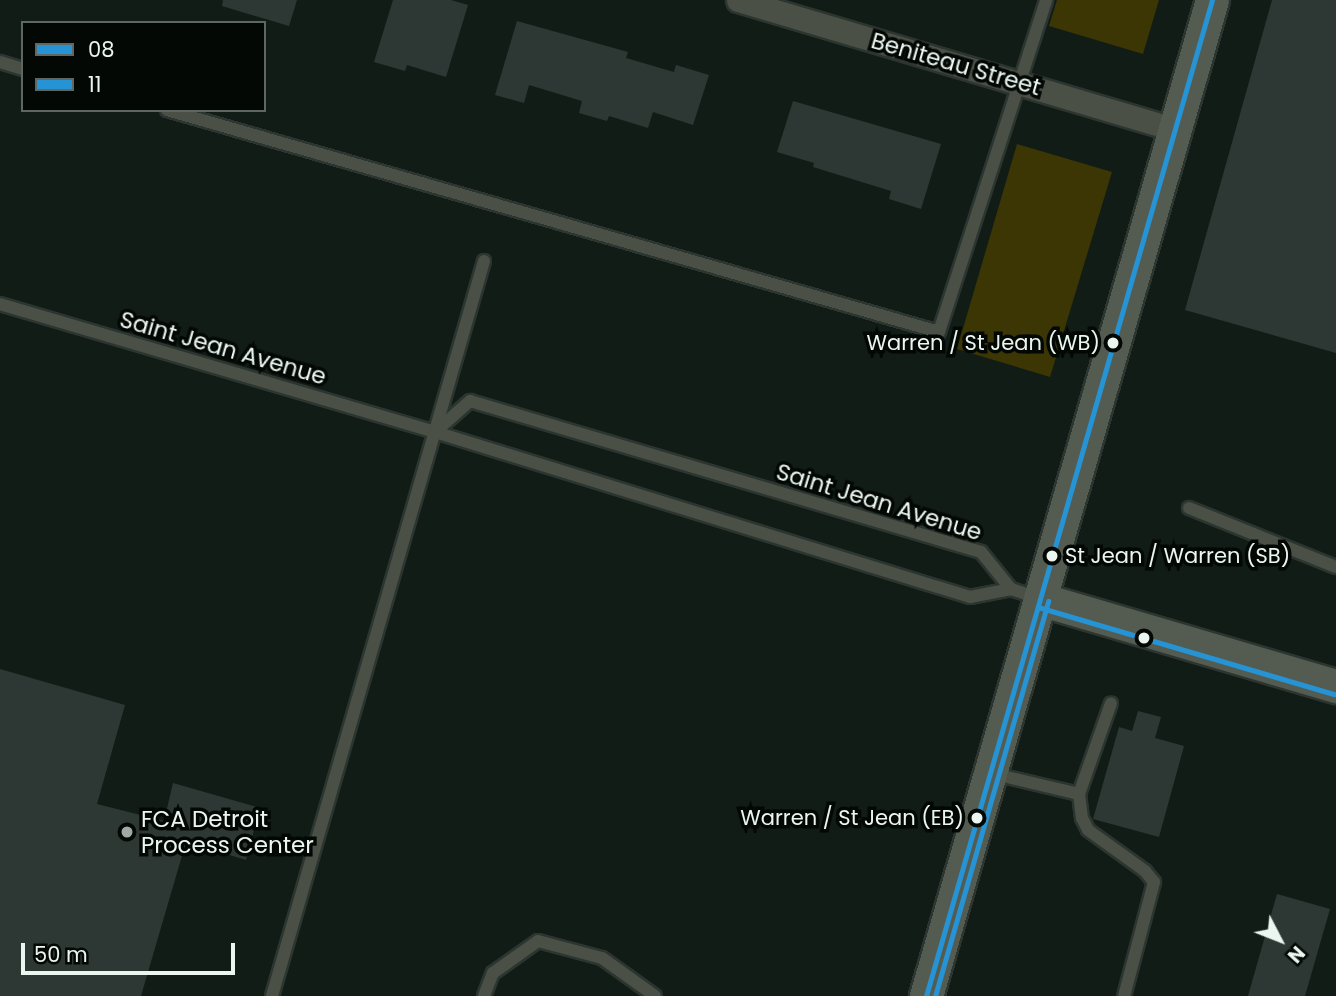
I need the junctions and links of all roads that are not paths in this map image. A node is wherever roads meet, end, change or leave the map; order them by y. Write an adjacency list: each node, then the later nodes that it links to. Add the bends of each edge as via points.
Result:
1 (738, 0): 6 (street, Beniteau Street)
2 (1046, 0): 6 (lane)
3 (1212, 0): 8 (main road)
4 (0, 62): 5 (lane)
5 (21, 68)
6 (1021, 83): 7 (lane, via 939,332); 8 (street, Beniteau Street)
7 (174, 112)
8 (1174, 129): 14 (main road)
9 (484, 261): 11 (lane)
10 (0, 304): 11 (lane, Saint Jean Avenue)
11 (435, 432): 14 (lane, Saint Jean Avenue, via 970,597); 14 (lane, Saint Jean Avenue, via 470,401 981,552); 19 (lane)
12 (1189, 508): 13 (lane)
13 (1336, 567)
14 (1026, 594): 15 (main road); 17 (main road)
15 (1336, 686)
16 (1111, 703): 18 (lane)
17 (990, 773): 18 (lane); 22 (main road)
18 (1079, 794): 23 (lane, via 1088,830 1145,870 1154,882)
19 (272, 996)
20 (484, 996): 21 (lane, via 492,973 538,941 602,958)
21 (655, 996)
22 (926, 996)
23 (1124, 996)

